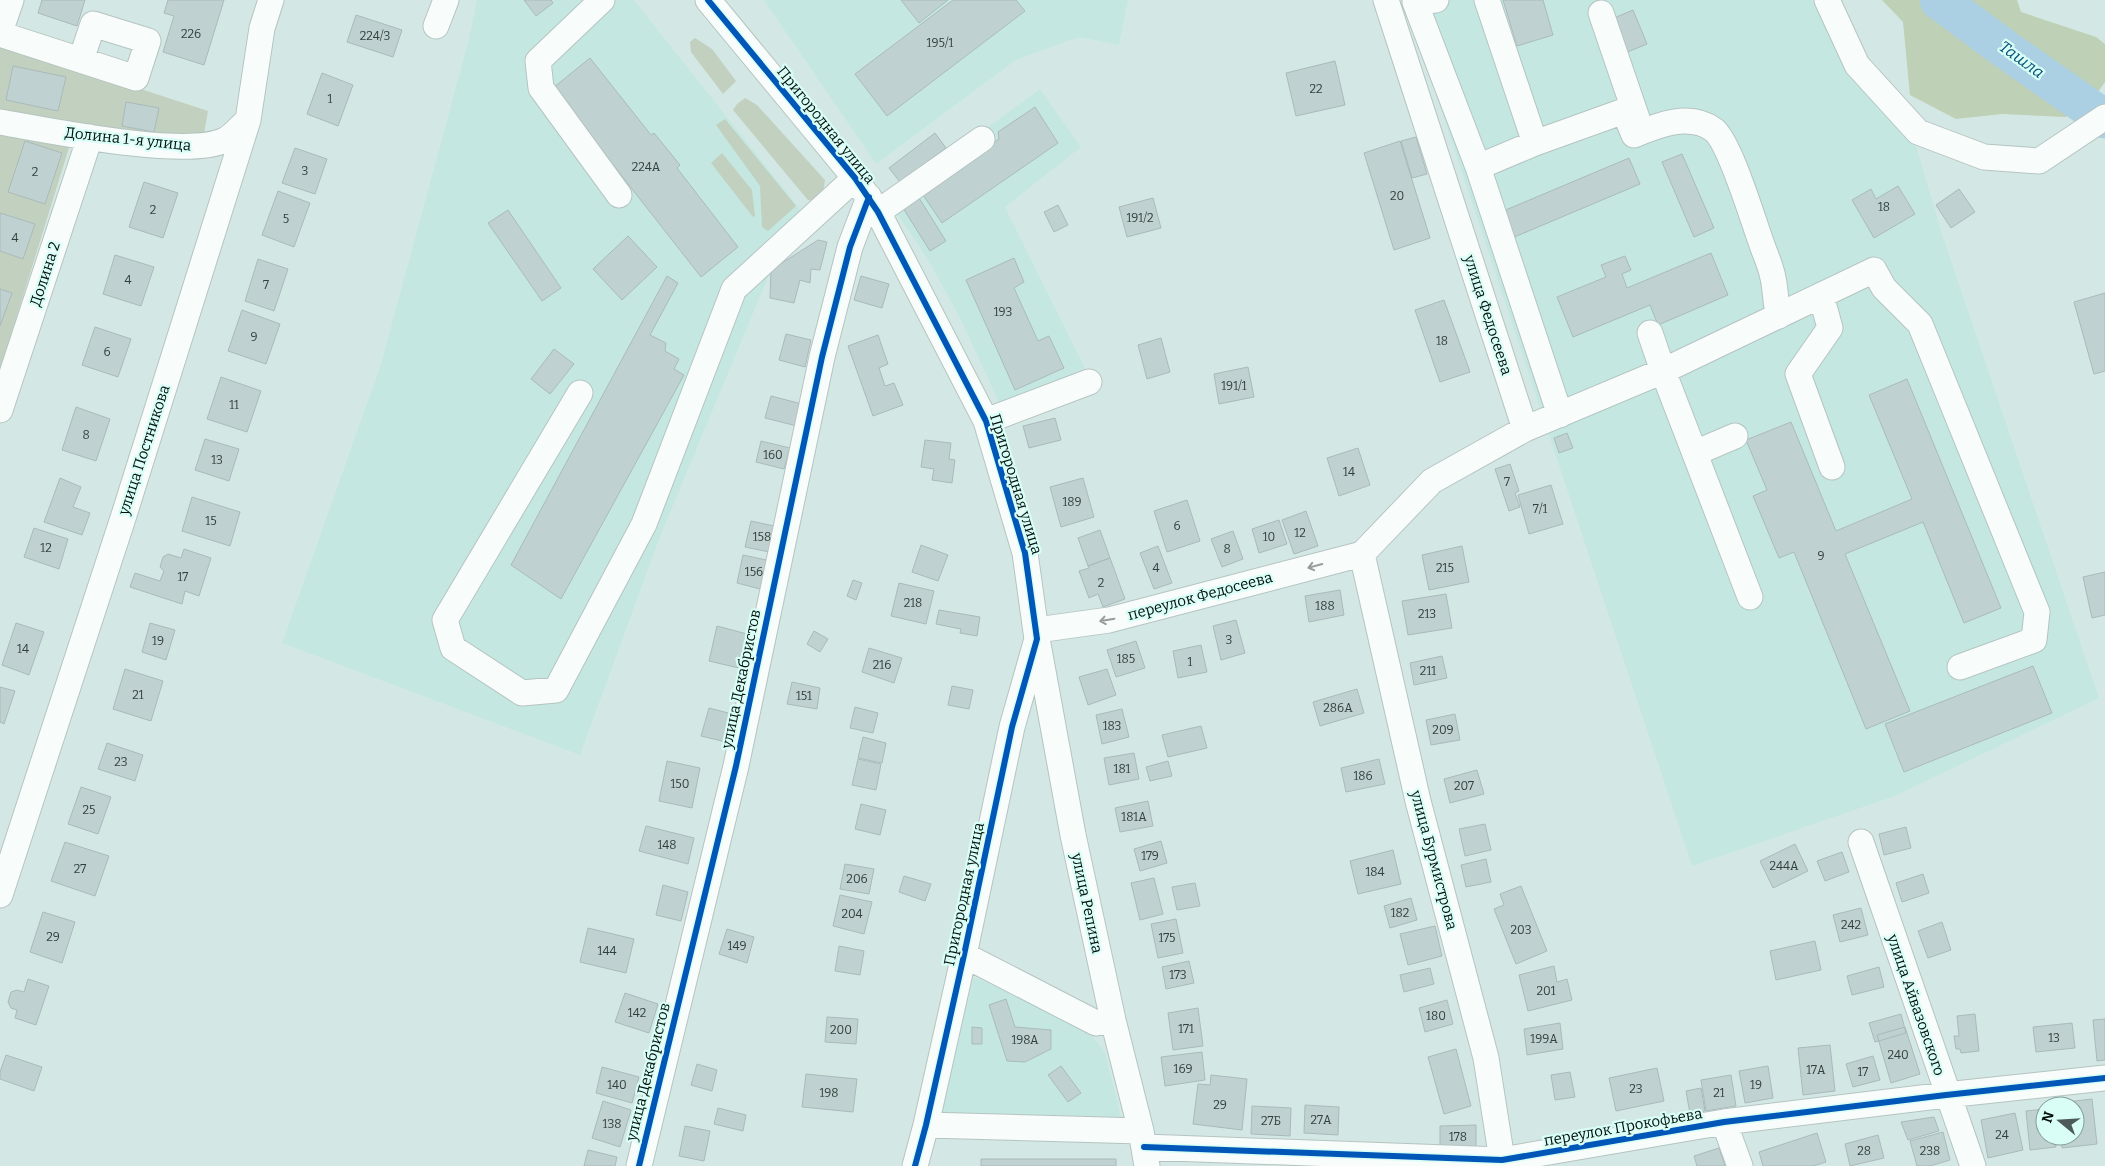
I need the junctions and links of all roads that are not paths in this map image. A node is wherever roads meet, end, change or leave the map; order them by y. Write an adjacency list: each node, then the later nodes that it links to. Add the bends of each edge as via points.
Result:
1 (11, 0): 12 (street)
2 (271, 0): 15 (street, улица Постникова, via 262,28)
3 (446, 0): 11 (street)
4 (602, 0): 22 (street, via 538,61 541,88)
5 (708, 0): 23 (street, Пригородная улица)
6 (1436, 0): 21 (street, via 1415,2)
7 (1487, 0): 20 (street)
8 (1827, 0): 14 (street, via 1857,65 1918,132 1984,157 2039,161)
9 (1389, 1): 33 (street, улица Федосеева)
10 (1601, 13): 17 (street)
11 (436, 26)
12 (0, 33): 13 (street)
13 (81, 60)
14 (2105, 117)
15 (248, 120): 18 (street, Долина 1-я улица, via 225,140 195,147); 42 (street, улица Постникова)
16 (0, 122): 18 (street, Долина 1-я улица)
17 (1642, 132): 20 (street, via 1634,134 1624,111); 25 (street, via 1660,124 1691,120 1714,130 1727,151 1735,200 1773,278)
18 (90, 137): 30 (street, Долина 2)
19 (982, 139): 23 (street)
20 (1535, 143): 21 (street)
21 (1478, 167): 31 (street)
22 (619, 195)
23 (867, 196): 29 (street, via 734,289 644,524 556,690 522,694 453,648 445,620); 32 (street, Пригородная улица); 51 (street, улица Декабристов, via 850,246 822,357 736,766)
24 (1821, 295): 25 (street); 36 (street, via 1830,328 1798,374); 40 (street, via 1874,270 1884,288 1920,324 2037,612 2034,640)
25 (1779, 316): 27 (street)
26 (1650, 333): 27 (street)
27 (1663, 371): 31 (street); 35 (street)
28 (1090, 382): 32 (street)
29 (580, 393)
30 (0, 410)
31 (1560, 414): 33 (street)
32 (986, 421): 39 (street, Пригородная улица, via 1025,553)
33 (1525, 429): 37 (street, via 1432,481)
34 (1735, 436): 35 (street)
35 (1695, 453): 38 (street)
36 (1832, 467)
37 (1362, 554): 39 (street, переулок Федосеева, one-way to 39, via 1109,620); 50 (street, улица Бурмистрова, via 1418,801 1486,1058)
38 (1750, 597)
39 (1037, 634): 43 (street, Пригородная улица, via 1012,727); 44 (street, улица Репина, via 1073,835)
40 (1960, 667)
41 (1861, 842): 46 (street, улица Айвазовского)
42 (0, 895)
43 (964, 955): 44 (street, via 1096,1023); 48 (street, Пригородная улица)
44 (1113, 1020): 49 (street, улица Репина)
45 (2105, 1078): 46 (street, переулок Прокофьева)
46 (1946, 1095): 47 (street, переулок Прокофьева); 54 (street, улица Айвазовского)
47 (1724, 1122): 50 (street, переулок Прокофьева); 53 (street)
48 (926, 1125): 49 (street, переулок Прокофьева); 52 (street, Пригородная улица)
49 (1144, 1148): 50 (street, переулок Прокофьева)
50 (1502, 1163)
51 (638, 1166)
52 (915, 1166)
53 (1740, 1166)
54 (1972, 1166)

